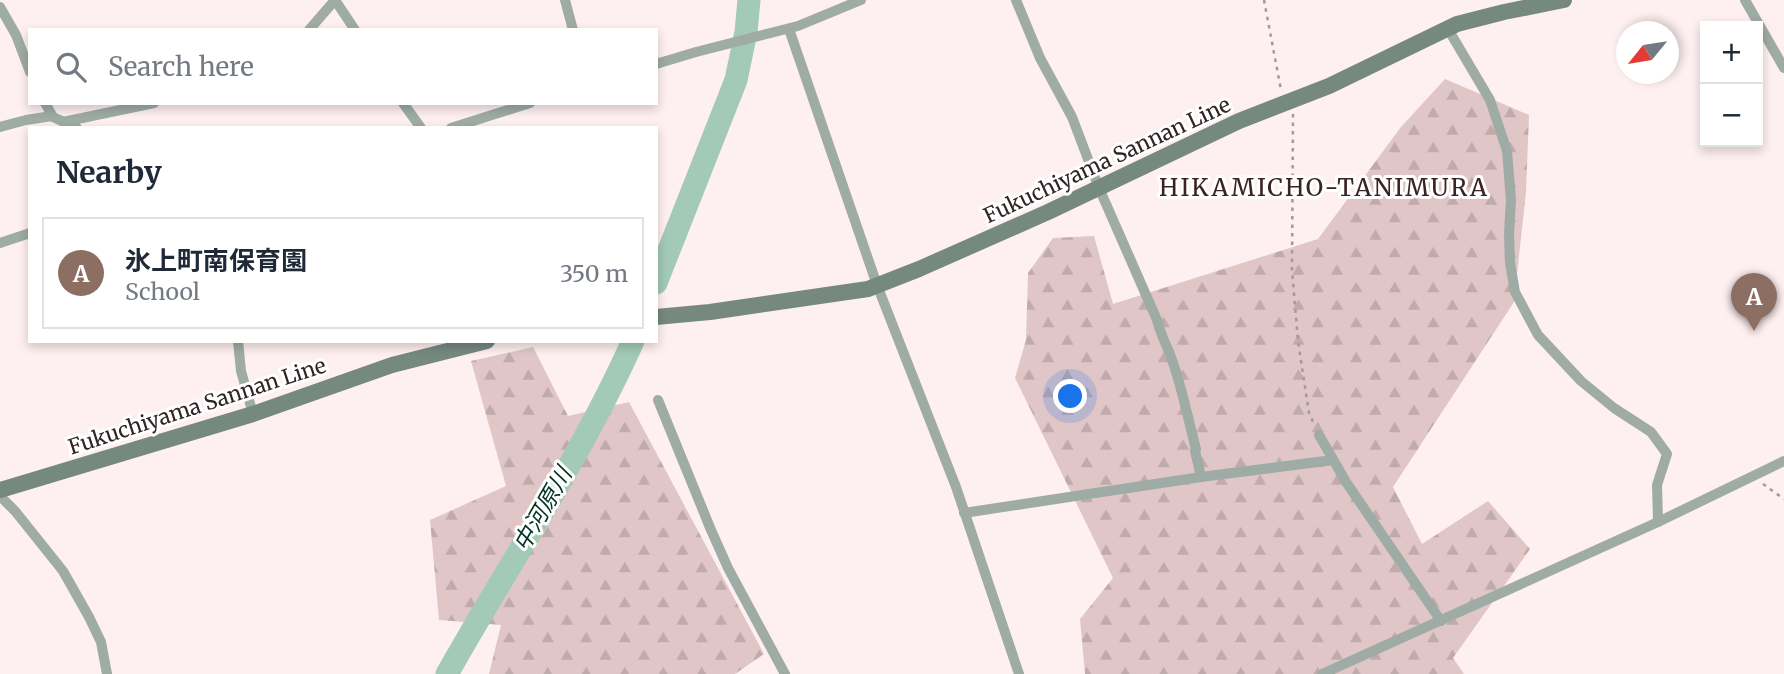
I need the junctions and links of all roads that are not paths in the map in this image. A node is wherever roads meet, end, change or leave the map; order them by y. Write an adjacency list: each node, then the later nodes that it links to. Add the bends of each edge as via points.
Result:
1 (335, 0): 8 (street); 9 (street)
2 (565, 0): 10 (street)
3 (861, 0): 11 (street)
4 (1016, 0): 26 (street, via 1072,117)
5 (1564, 0): 12 (main road, Fukuchiyama Sannan Line)
6 (1745, 0): 15 (street)
7 (0, 7): 14 (street)
8 (311, 28)
9 (354, 28)
10 (572, 28)
11 (789, 29): 13 (street); 29 (street)
12 (1448, 29): 26 (main road, Fukuchiyama Sannan Line); 42 (street, via 1490,100 1507,150 1510,264 1516,292 1538,335 1581,381 1651,432 1667,454 1657,485)
13 (658, 63)
14 (28, 67)
15 (1784, 68)
16 (46, 105): 20 (street)
17 (144, 105): 21 (street)
18 (404, 105): 23 (street)
19 (524, 105): 24 (street)
20 (52, 116): 21 (street); 25 (street)
21 (63, 122): 22 (street)
22 (72, 126)
23 (420, 126)
24 (457, 126)
25 (0, 127)
26 (1098, 188): 29 (main road, Fukuchiyama Sannan Line); 38 (street, via 1171,357)
27 (28, 234): 28 (street)
28 (0, 243)
29 (877, 285): 30 (main road, Fukuchiyama Sannan Line, via 807,299); 41 (street)
30 (658, 317)
31 (238, 343): 34 (street, via 240,371)
32 (479, 343): 34 (main road, Fukuchiyama Sannan Line, via 392,365)
33 (658, 400): 45 (street, via 728,568)
34 (253, 414): 39 (main road, Fukuchiyama Sannan Line)
35 (1318, 435): 36 (street)
36 (1333, 460): 38 (street); 43 (street)
37 (1784, 461): 42 (street)
38 (1201, 477): 41 (street)
39 (0, 490)
40 (0, 496): 44 (street, via 63,571 101,642)
41 (964, 513): 46 (street)
42 (1658, 522): 43 (street)
43 (1441, 621): 47 (street)
44 (107, 674)
45 (785, 674)
46 (1019, 674)
47 (1322, 674)

